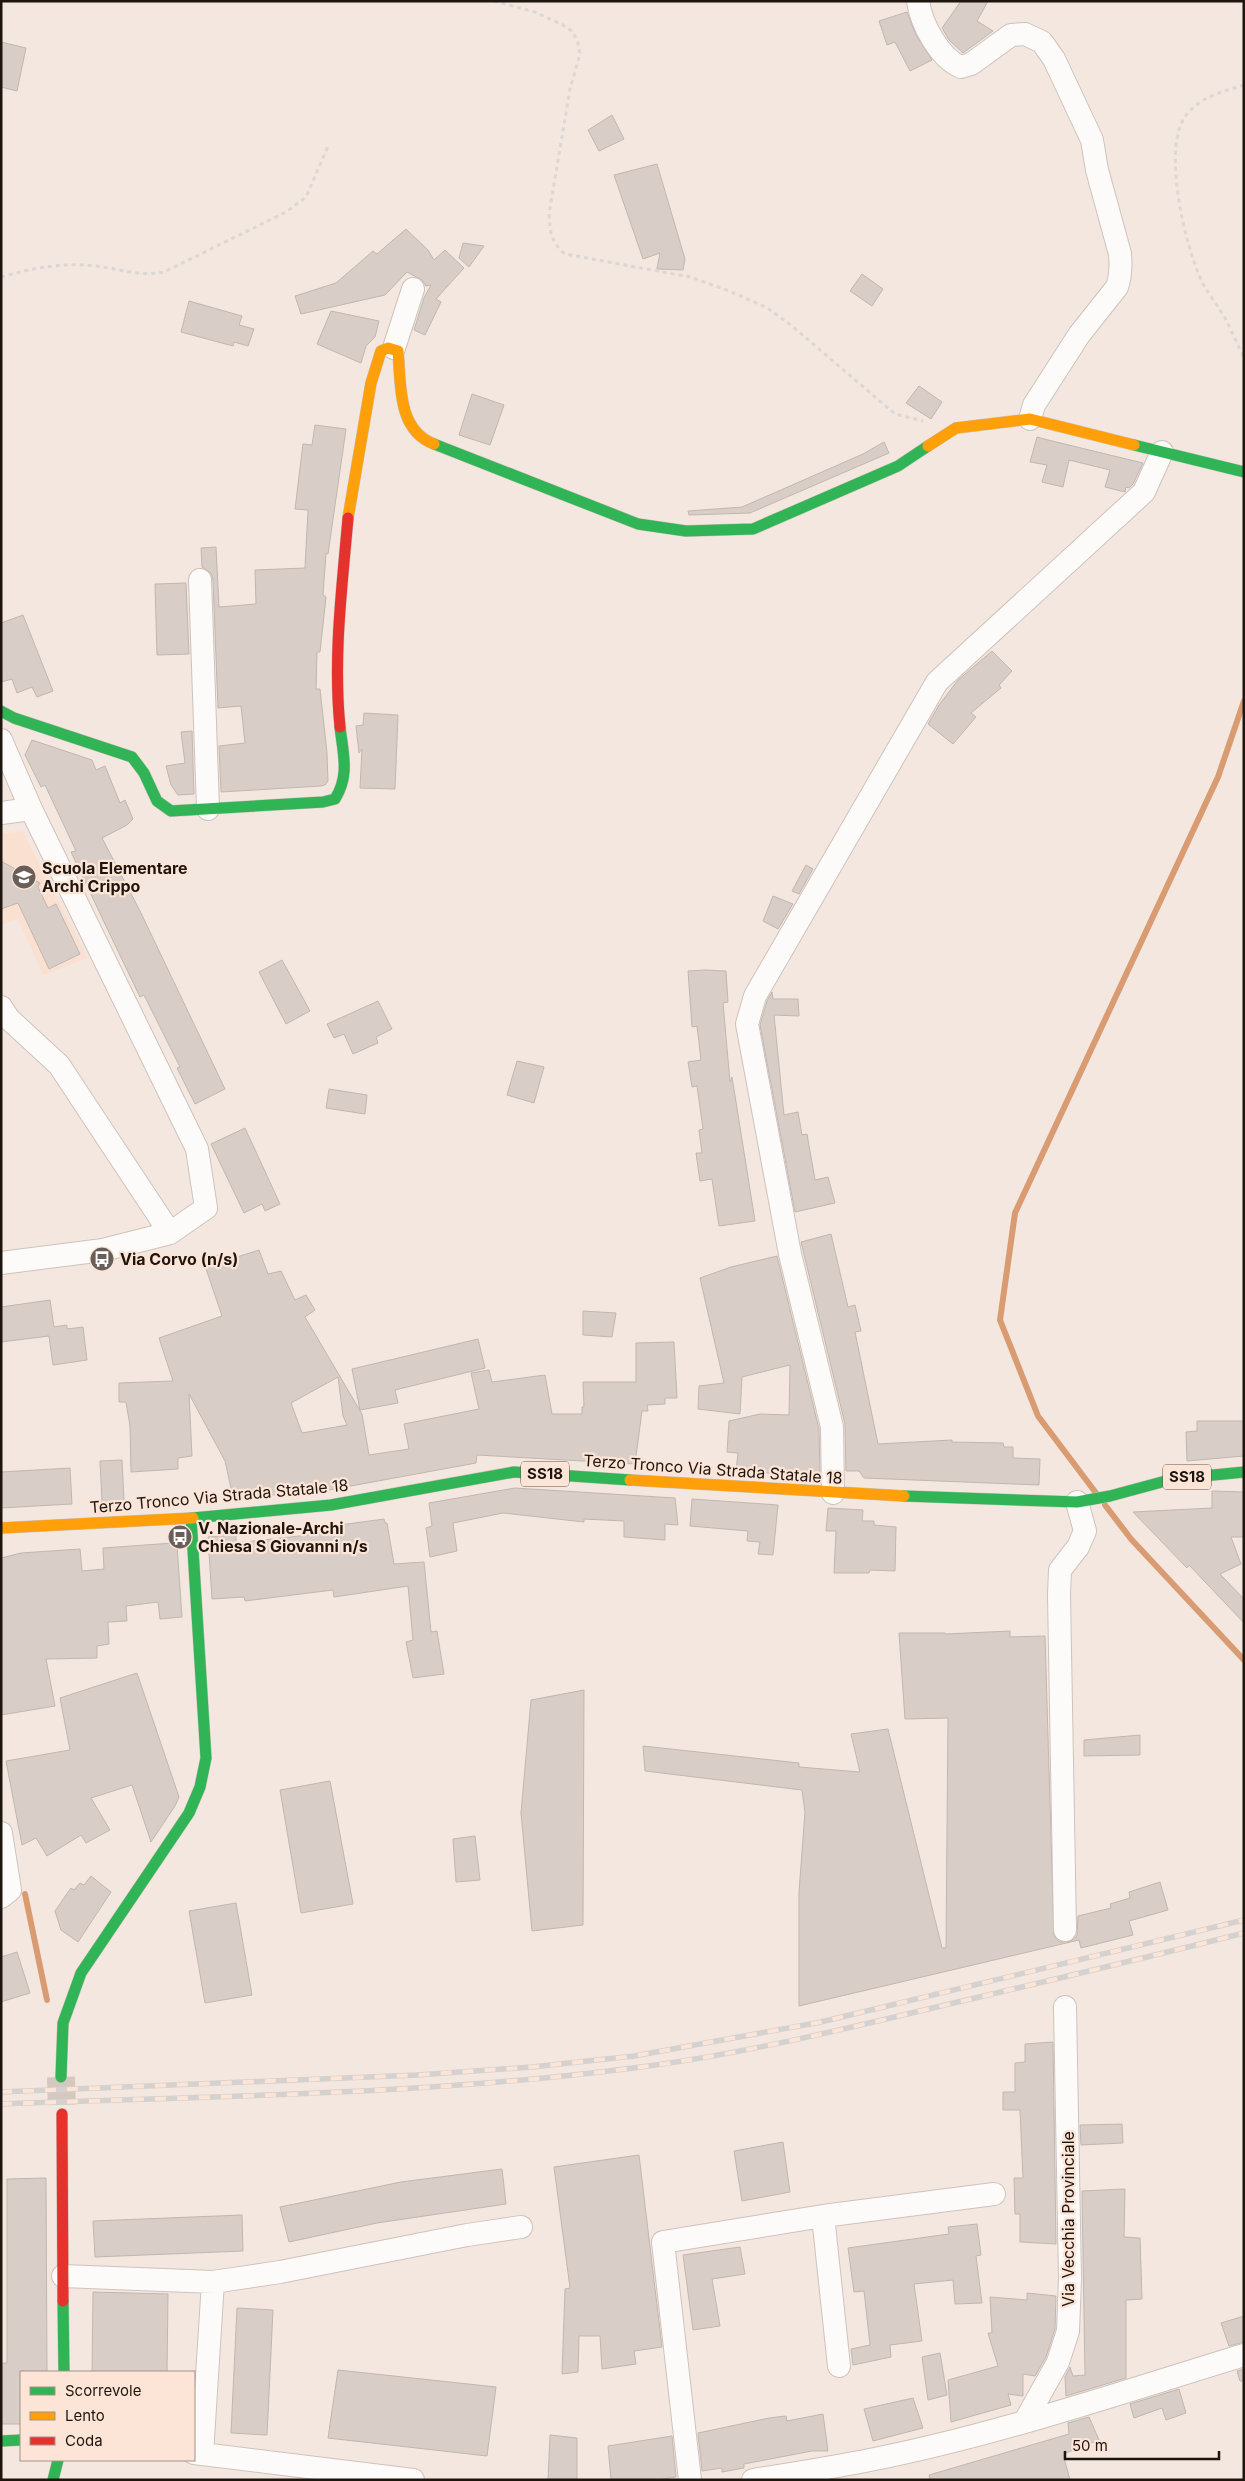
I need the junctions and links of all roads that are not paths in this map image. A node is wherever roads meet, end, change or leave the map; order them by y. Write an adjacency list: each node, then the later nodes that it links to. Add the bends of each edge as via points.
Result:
1 (918, 1): 4 (street, via 922,17 939,48 951,63 960,67 970,64 1011,35 1025,34 1042,42 1054,59 1092,140 1120,254 1120,279 1074,342 1034,405)
2 (413, 289): 3 (street)
3 (394, 348): 4 (street, via 398,351 406,421 422,440 638,524 686,531 753,529 898,466 956,428); 11 (street, via 381,351 371,383 350,501 337,645 336,688 345,770 343,786 335,799 323,802)
4 (1030, 419): 5 (street)
5 (1162, 452): 6 (street); 17 (street, via 1144,492 937,682 755,996 747,1024 790,1254 832,1426)
6 (1244, 472)
7 (200, 580): 11 (street)
8 (5, 718): 11 (street, via 132,756 144,772 157,801 171,811)
9 (1, 740): 10 (street)
10 (31, 808): 12 (street); 14 (street, via 197,1149 206,1208)
11 (208, 808)
12 (1, 813)
13 (1, 1007): 14 (street, via 9,1019 59,1065)
14 (170, 1233): 15 (street, via 103,1250)
15 (1, 1263)
16 (1244, 1472): 18 (street, Terzo Tronco Via Strada Statale 18 / SS18, via 1165,1480)
17 (832, 1494): 18 (street, Terzo Tronco Via Strada Statale 18 / SS18); 19 (street, Terzo Tronco Via Strada Statale 18 / SS18, via 514,1472 331,1505)
18 (1084, 1502): 23 (street, via 1085,1531 1078,1547 1060,1570 1059,1578)
19 (191, 1518): 20 (street, Terzo Tronco Via Strada Statale 18 / SS18); 25 (street, via 206,1758 200,1787 189,1813 81,1973 63,2023)
20 (1, 1528)
21 (1, 1833): 22 (street, via 10,1890)
22 (1, 1897)
23 (1065, 1930)
24 (1065, 2007): 35 (street, Via Vecchia Provinciale, via 1068,2331 1058,2362)
25 (61, 2077)
26 (62, 2114): 30 (street)
27 (994, 2194): 28 (street)
28 (823, 2216): 33 (street); 43 (street, via 663,2242)
29 (521, 2227): 31 (street)
30 (63, 2276): 31 (street); 34 (street)
31 (213, 2282): 38 (street)
32 (1244, 2355): 35 (street)
33 (838, 2366)
34 (64, 2371)
35 (1025, 2420): 40 (street)
36 (1, 2440): 37 (street)
37 (20, 2440)
38 (198, 2454): 42 (street)
39 (58, 2461): 41 (street)
40 (866, 2470): 44 (street)
41 (53, 2480)
42 (413, 2480)
43 (690, 2480)
44 (753, 2480)

